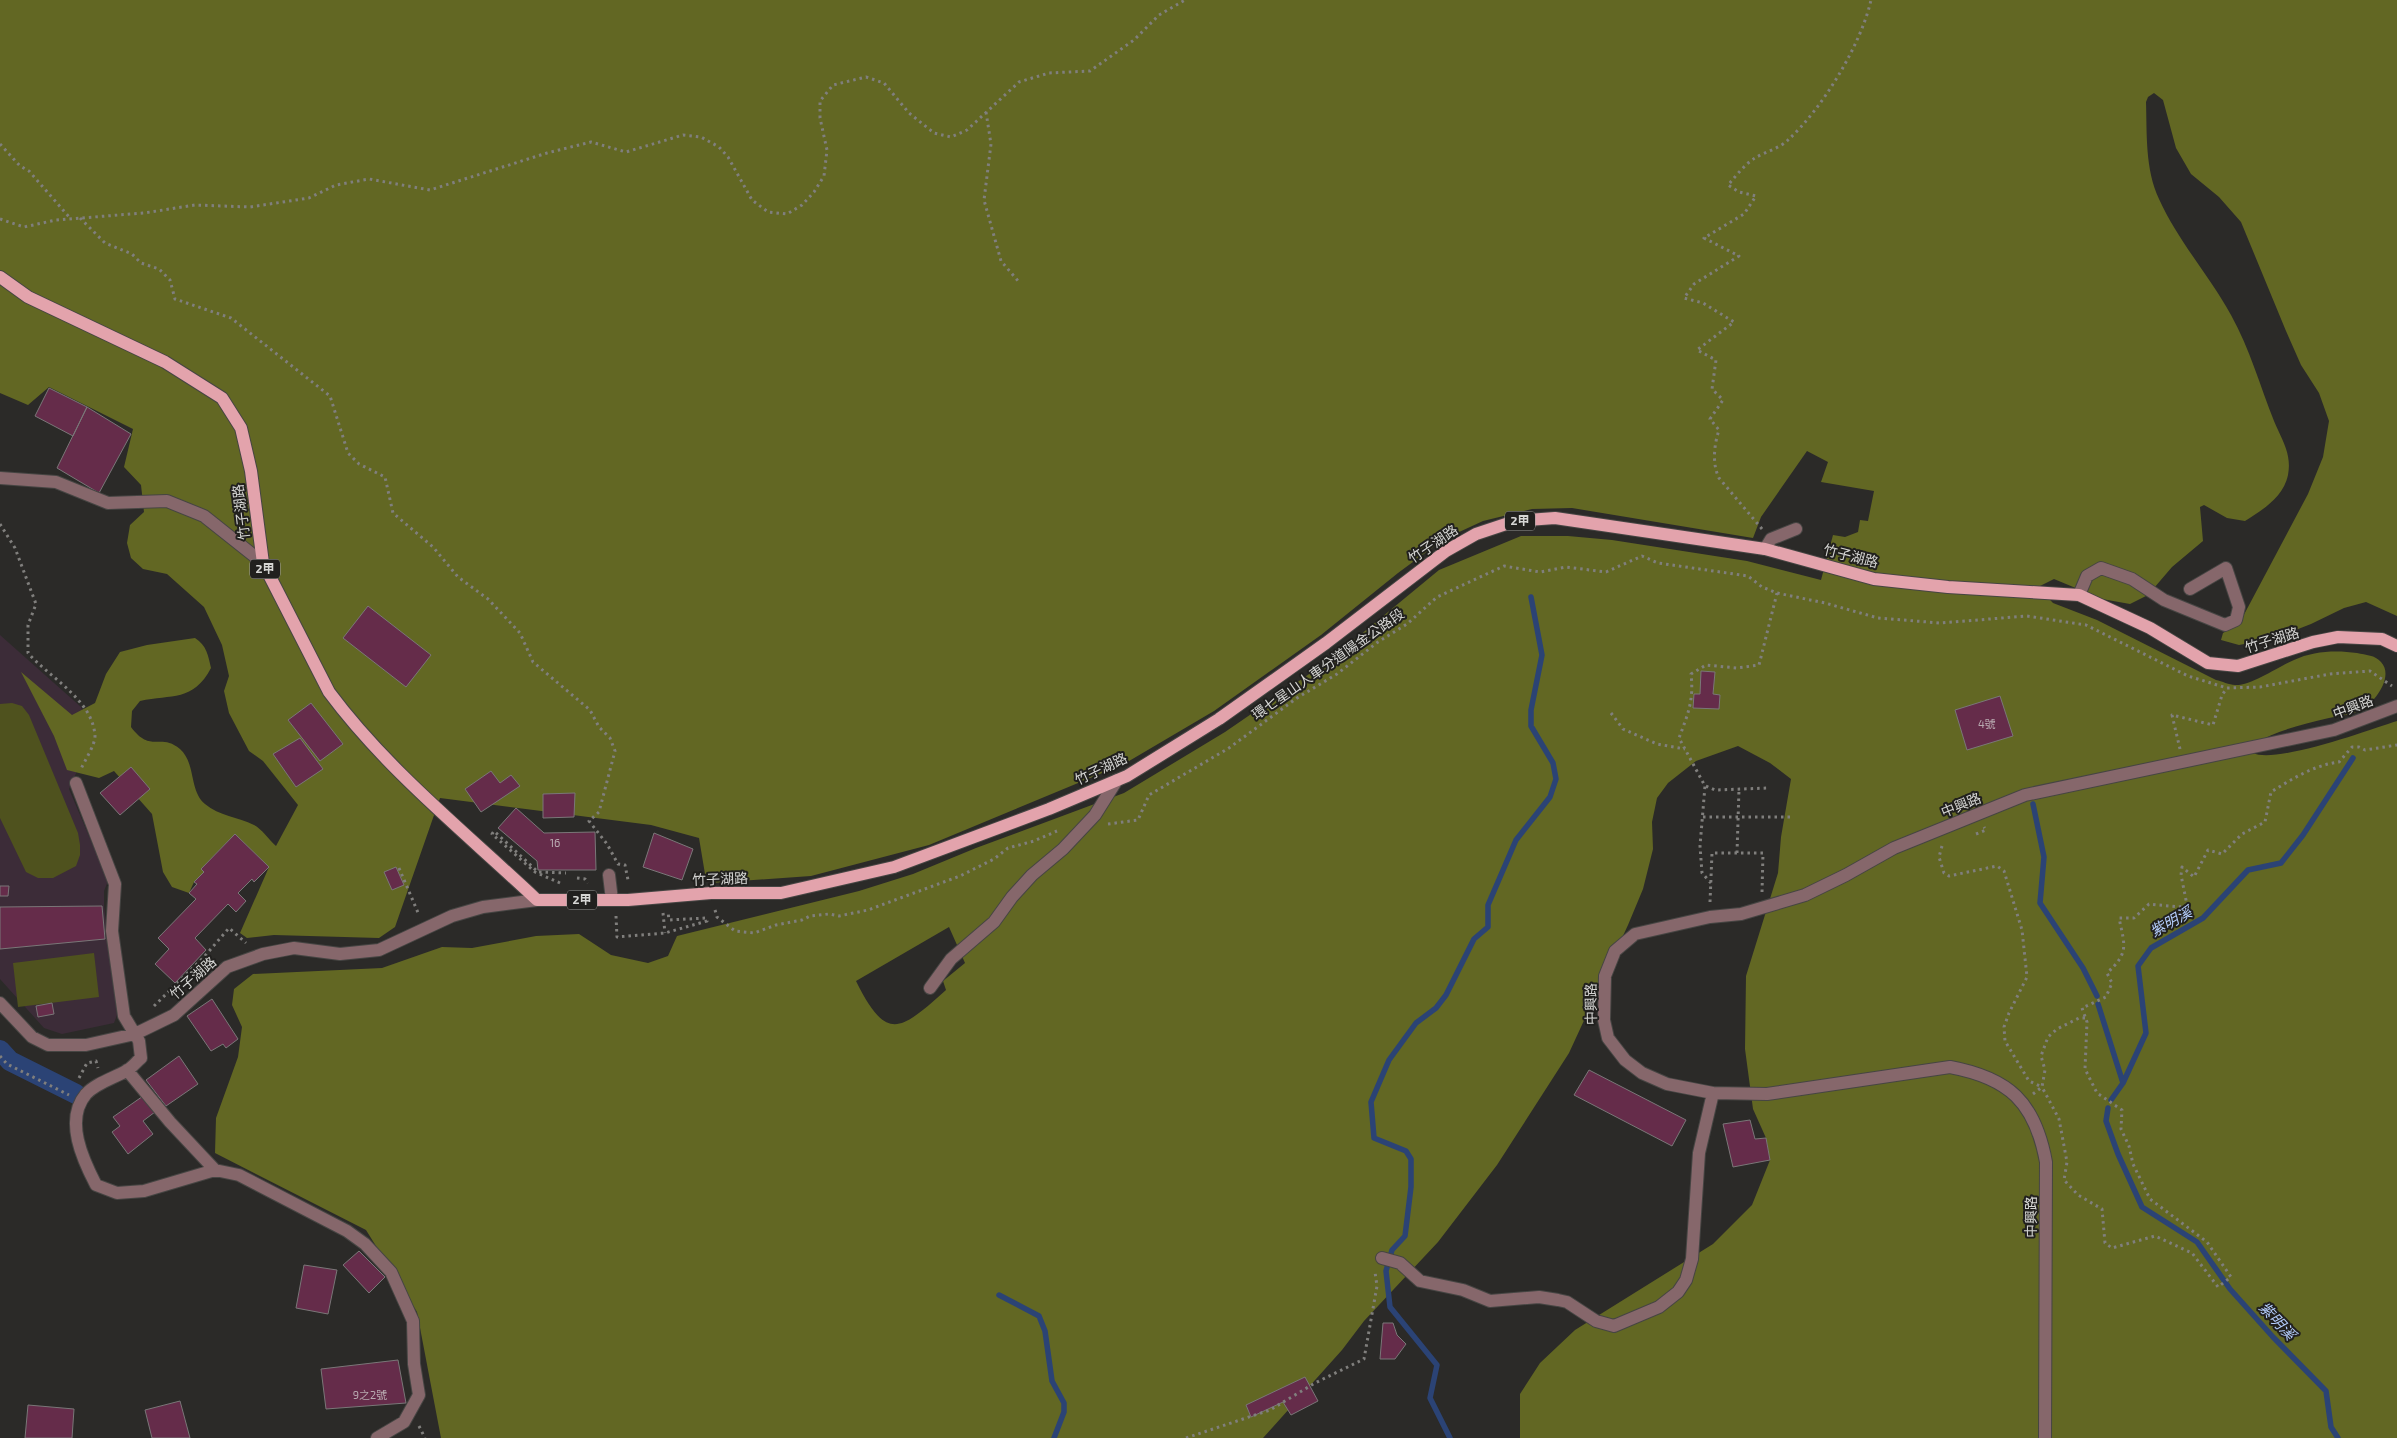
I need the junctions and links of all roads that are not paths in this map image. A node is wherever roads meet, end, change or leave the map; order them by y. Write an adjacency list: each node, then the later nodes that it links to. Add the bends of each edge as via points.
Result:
1 (0, 277): 5 (main road, 竹子湖路 / 2甲, via 28,297 165,362 222,398 242,428)
2 (0, 478): 5 (street, via 56,482 106,502 167,502 204,516)
3 (1796, 529): 4 (street)
4 (1768, 544): 7 (main road, 竹子湖路 / 2甲, via 1874,579); 10 (main road, 竹子湖路 / 2甲, via 1555,518 1515,521 1476,534 1439,556 1326,643 1219,719)
5 (263, 564): 13 (main road, 竹子湖路 / 2甲, via 308,654 341,708 407,779)
6 (2190, 589): 7 (street, via 2226,568 2239,607 2236,620 2225,625 2209,620 2164,600 2132,579 2101,568 2087,576)
7 (2078, 595): 8 (main road, 竹子湖路 / 2甲, via 2150,628 2208,663 2238,666 2338,637 2382,639)
8 (2397, 646)
9 (2397, 706): 19 (street, 中興路, via 2334,730 2024,795 1894,848 1804,895 1740,914 1710,917 1635,934 1615,951 1605,976 1604,1020 1608,1038 1625,1060 1642,1073 1667,1084)
10 (1116, 780): 14 (main road, 竹子湖路 / 2甲, via 1049,809 894,867 781,893 711,893); 15 (street, via 1095,815 1063,849 1032,875 994,922 951,959)
11 (76, 783): 17 (street, via 114,884 112,931 124,1016)
12 (609, 875): 14 (street)
13 (537, 900): 14 (main road, 竹子湖路 / 2甲); 17 (street, 竹子湖路, via 452,916 379,950 340,954 294,948 263,954 227,967 174,1015)
14 (612, 900)
15 (930, 988)
16 (0, 1003): 17 (street, 竹子湖路, via 32,1037 48,1045 86,1045)
17 (135, 1034): 18 (street, via 140,1058)
18 (127, 1070): 20 (street); 20 (street, via 86,1094 78,1112 77,1130 82,1156 96,1185 117,1193 144,1191)
19 (1714, 1093): 21 (street, via 1699,1153 1692,1259 1686,1280 1678,1292 1659,1307 1614,1326 1596,1321 1558,1300 1539,1297 1490,1301 1464,1290 1420,1281 1400,1263); 23 (street, 中興路, via 1767,1094 1950,1067 1979,1072 2008,1087 2022,1102 2042,1139 2046,1162)
20 (215, 1170): 22 (street, via 239,1175 347,1231 365,1244 391,1272 413,1321 419,1395 404,1422)
21 (1386, 1259)
22 (377, 1438)
23 (2045, 1438)

